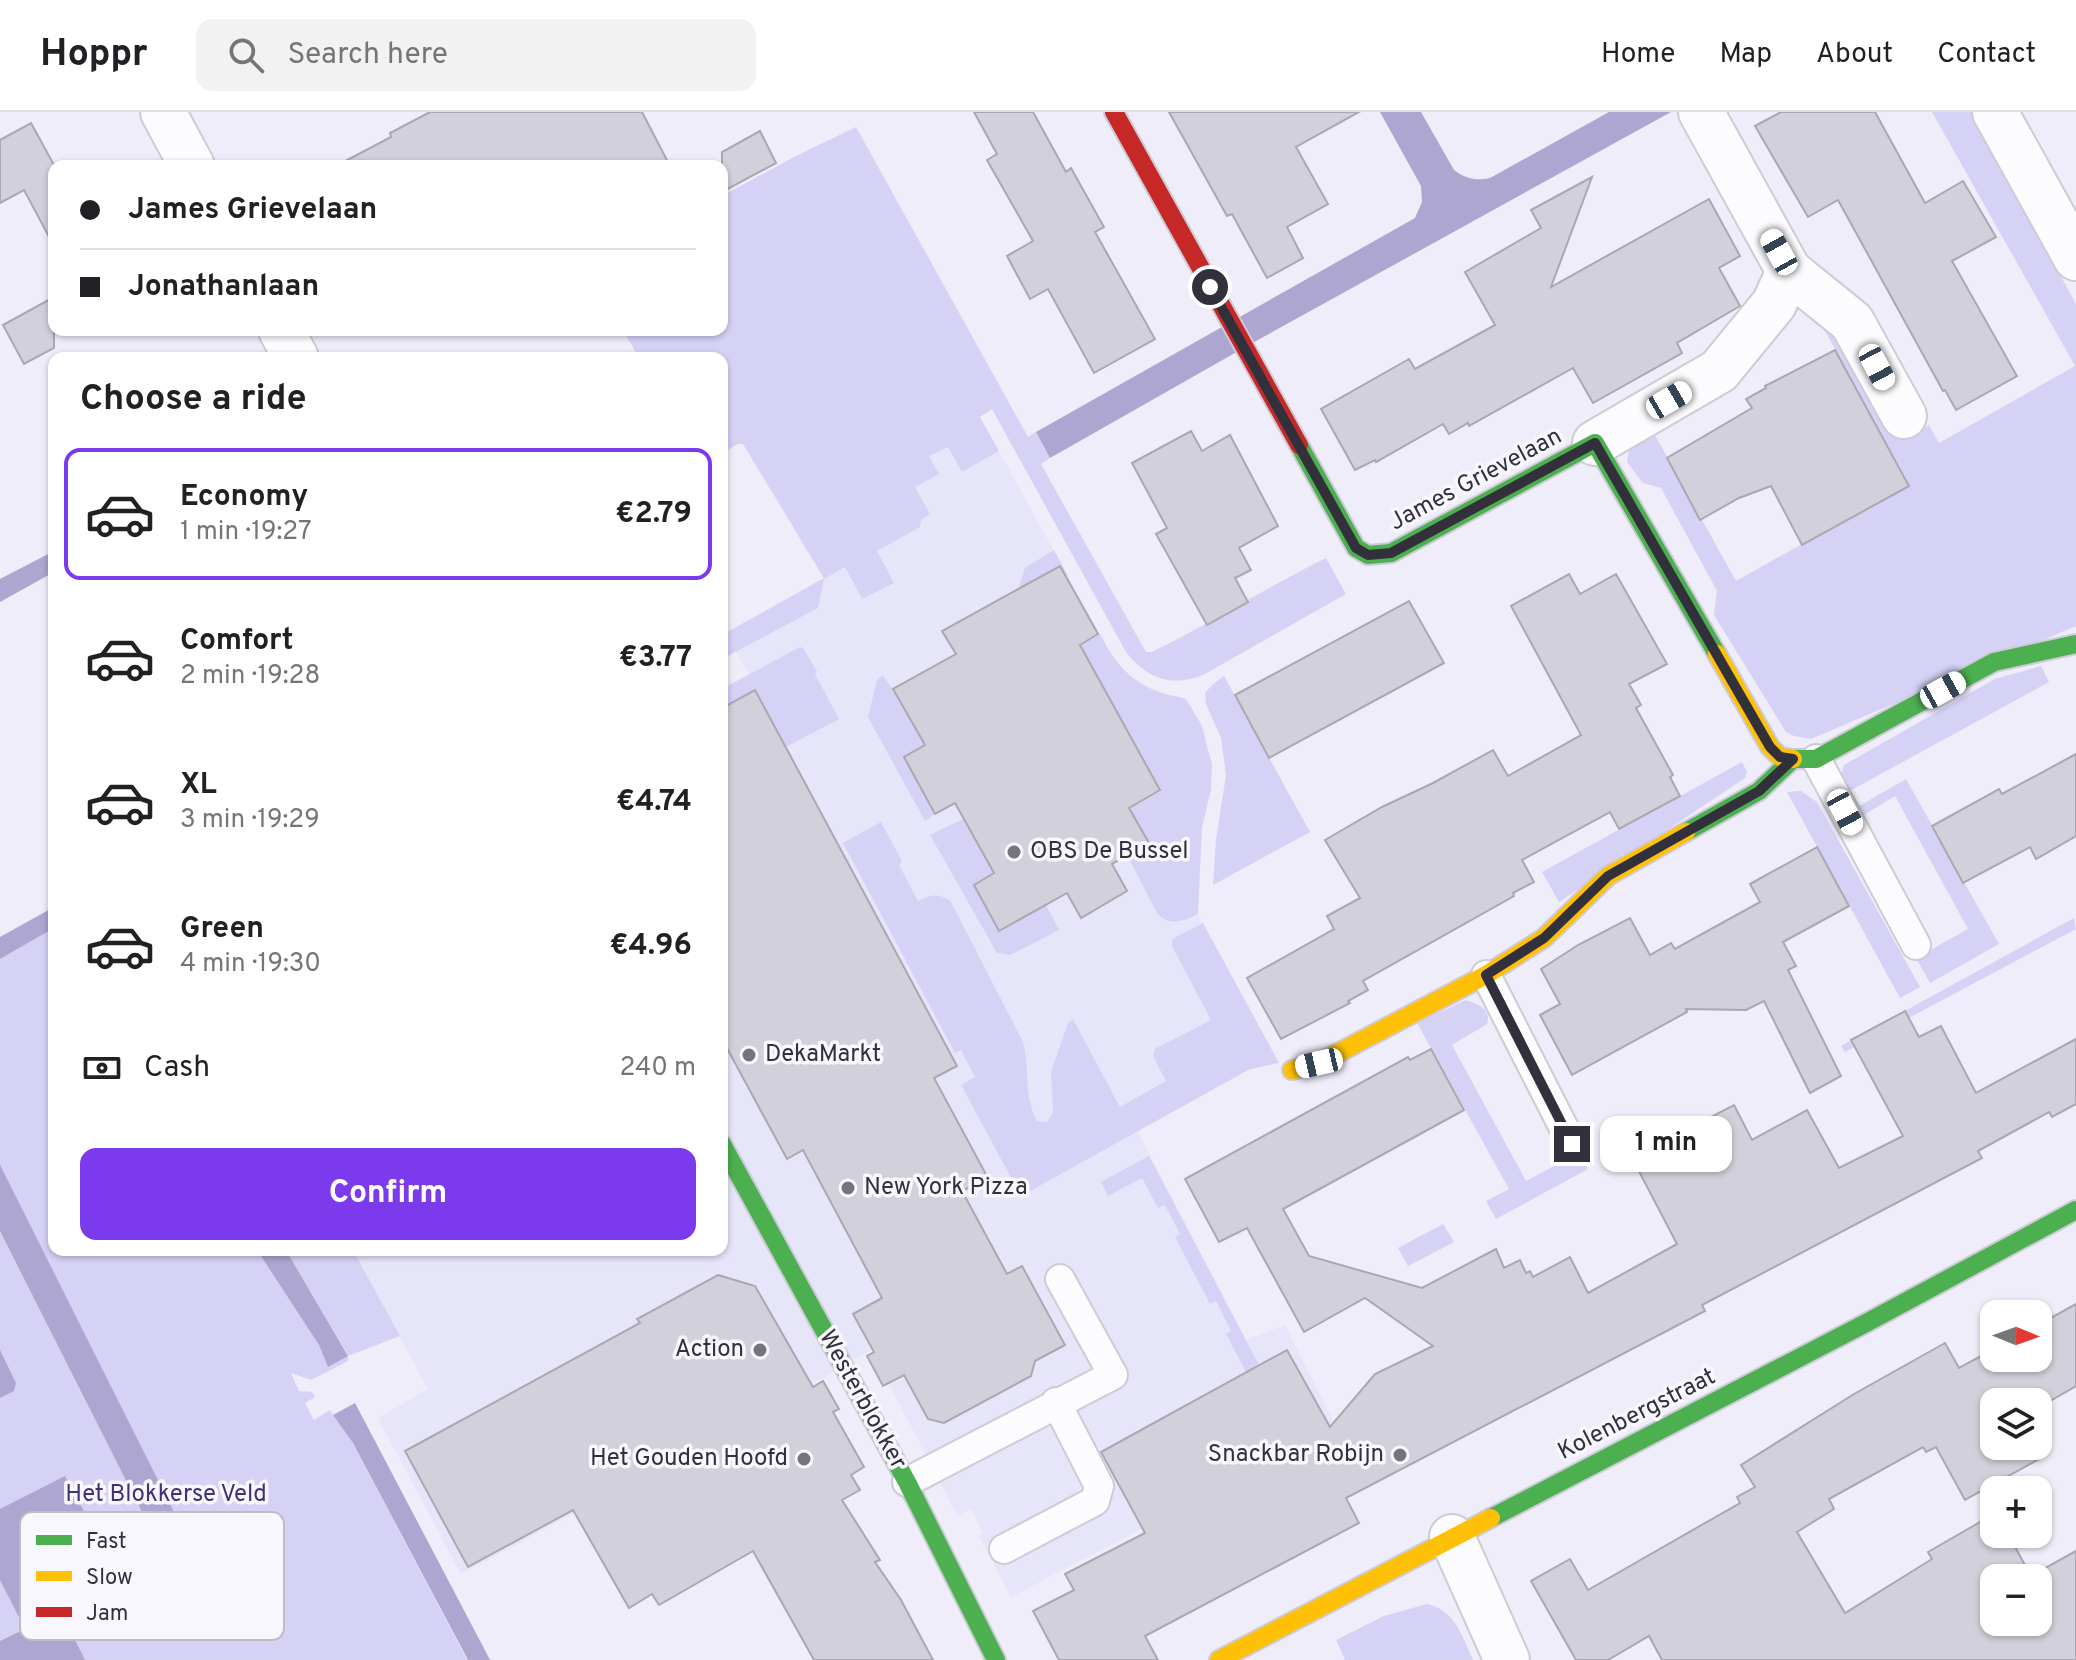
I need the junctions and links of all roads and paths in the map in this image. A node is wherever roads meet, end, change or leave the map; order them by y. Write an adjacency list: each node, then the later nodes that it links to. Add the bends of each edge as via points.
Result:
1 (163, 112): 5 (street)
2 (1114, 112): 9 (street, James Grievelaan, via 1356,548 1368,555 1391,553)
3 (1701, 112): 7 (street)
4 (1995, 112): 6 (street)
5 (189, 160)
6 (2076, 258)
7 (1789, 271): 8 (street, via 1852,322); 9 (street, via 1774,304 1719,371)
8 (1904, 416)
9 (1595, 443): 11 (street, James Grievelaan, via 1770,747 1780,757)
10 (2076, 644): 11 (street, via 1994,662)
11 (1805, 759): 12 (lane); 13 (street, via 1759,791 1608,876 1544,938)
12 (1916, 945)
13 (1486, 975): 14 (street, via 1319,1063); 15 (lane)
14 (1292, 1070)
15 (1572, 1144)
16 (728, 1155): 20 (street, Westerblokker)
17 (2076, 1210): 21 (street, Kolenbergstraat)
18 (1060, 1279): 19 (lane, via 1113,1375)
19 (1056, 1402): 20 (lane); 22 (lane, via 1099,1486 1095,1501)
20 (907, 1482): 23 (street, Westerblokker)
21 (1452, 1537): 24 (street, Kolenbergstraat); 25 (street)
22 (1004, 1549)
23 (996, 1660)
24 (1219, 1660)
25 (1507, 1660)

